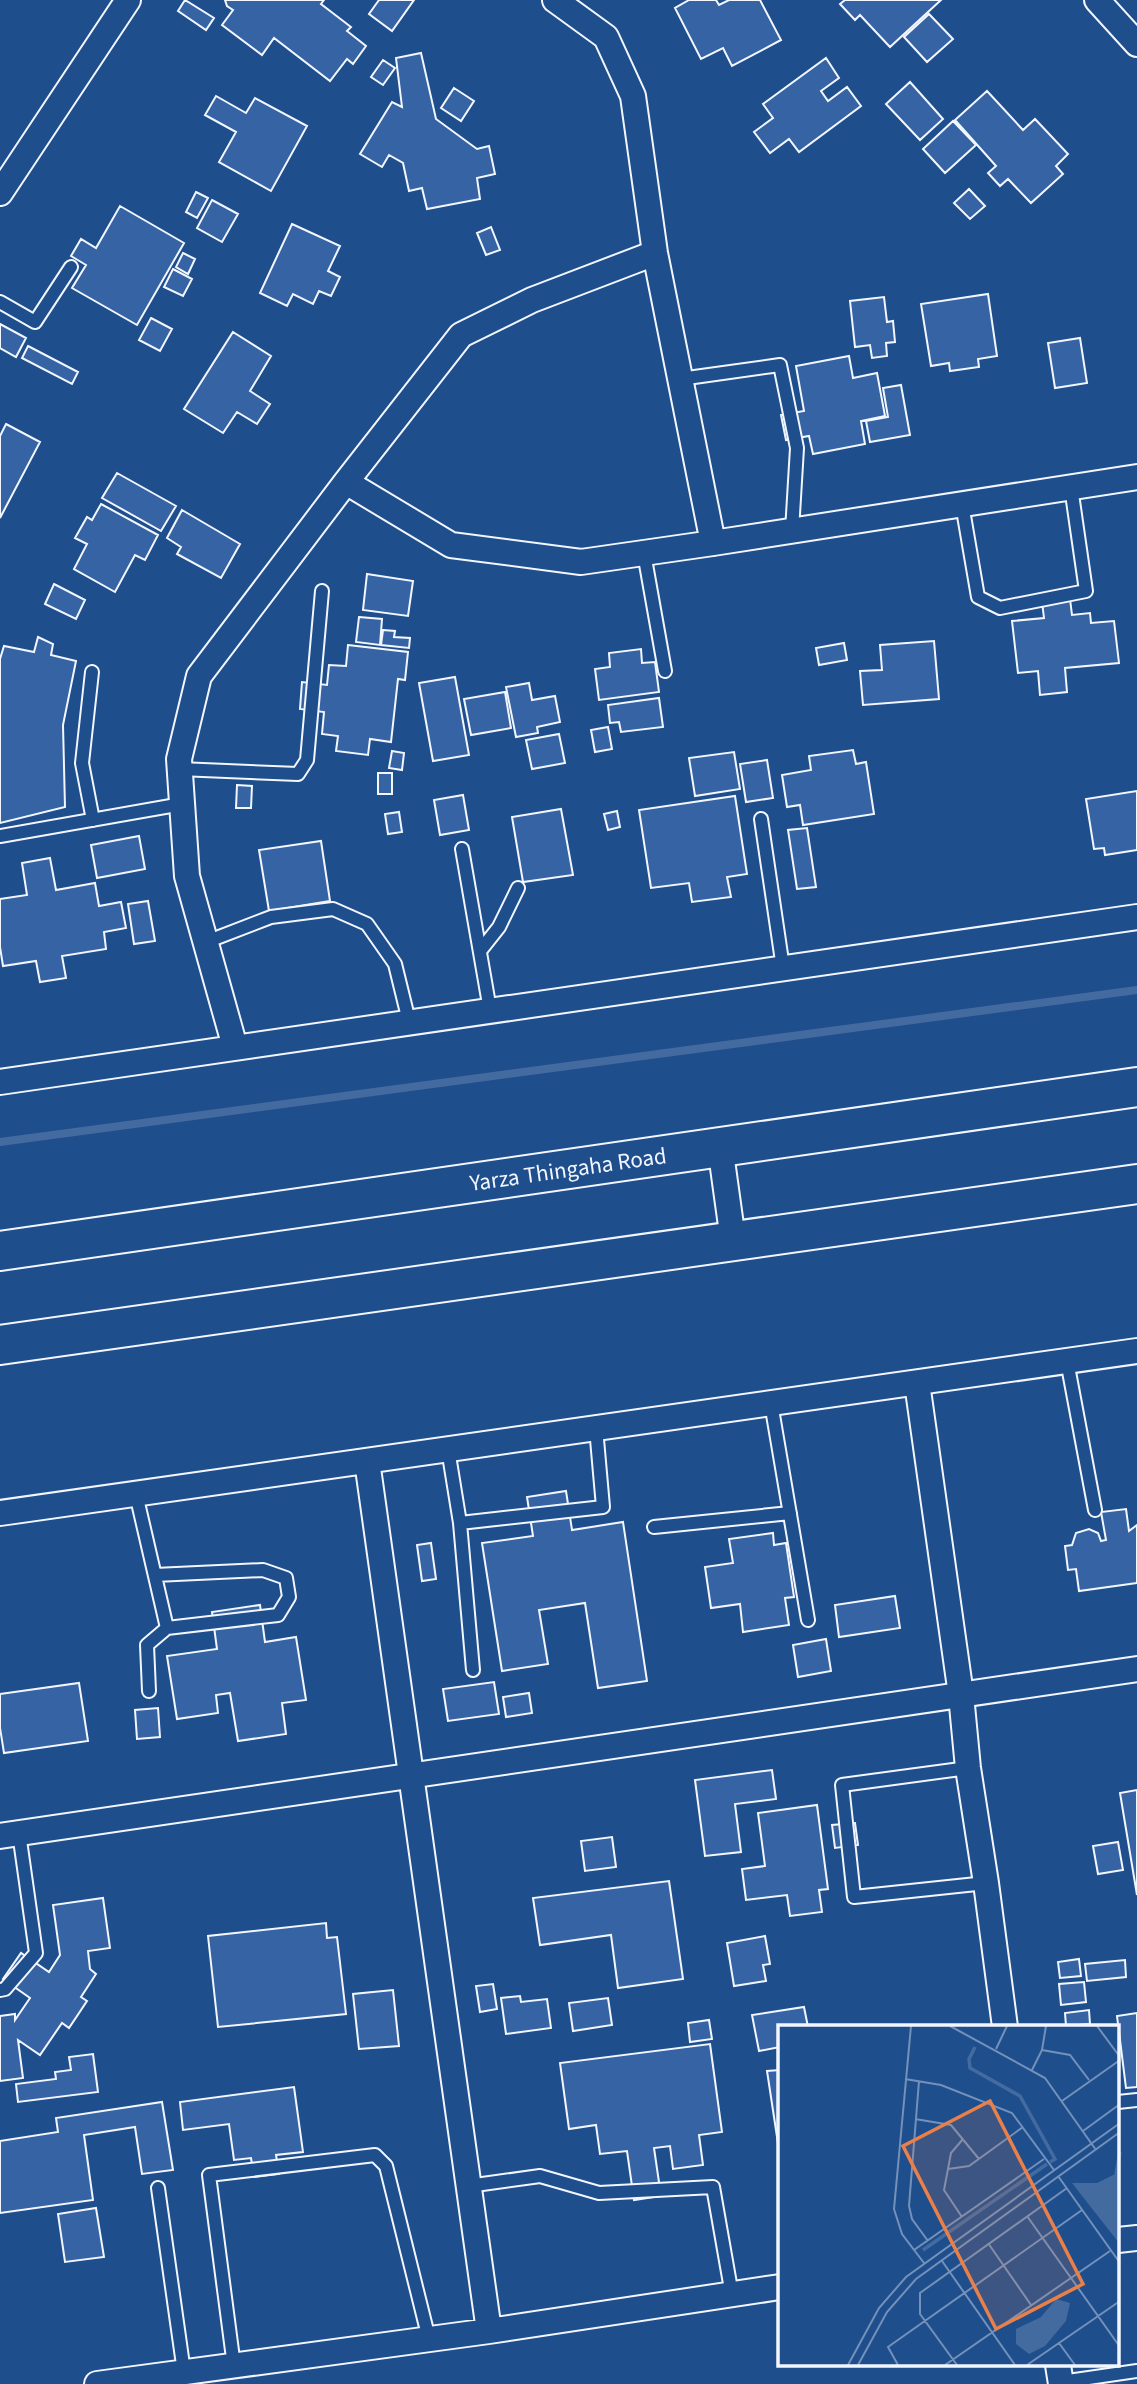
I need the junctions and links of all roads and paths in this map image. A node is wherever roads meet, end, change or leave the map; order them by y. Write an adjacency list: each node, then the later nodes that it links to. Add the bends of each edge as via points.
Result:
1 (128, 0): 5 (street)
2 (555, 0): 6 (street, via 606,37 633,96)
3 (1097, 0): 4 (street)
4 (1137, 44)
5 (0, 193)
6 (655, 253): 9 (street); 11 (street, via 532,300 461,335)
7 (71, 267): 8 (lane, via 35,322)
8 (0, 302)
9 (680, 379): 14 (lane, via 780,365 797,448); 15 (street)
10 (1137, 477): 12 (street)
11 (346, 482): 16 (street, via 451,545 581,562); 20 (street, via 199,676)
12 (1071, 487): 13 (street); 13 (lane, via 1086,591 1000,608 978,597)
13 (962, 504): 14 (street)
14 (792, 531): 15 (street)
15 (713, 543): 16 (street)
16 (644, 553): 18 (lane)
17 (322, 591): 20 (lane, via 307,760 298,774)
18 (666, 671)
19 (92, 672): 23 (lane, via 82,763)
20 (179, 769): 21 (street)
21 (182, 804): 23 (lane); 28 (street, via 187,876)
22 (761, 819): 30 (lane)
23 (93, 820): 24 (lane)
24 (0, 836)
25 (462, 849): 29 (lane)
26 (518, 888): 29 (lane, via 499,927)
27 (1137, 917): 30 (street)
28 (206, 942): 32 (lane, via 271,917 333,909 368,924 396,964); 33 (street)
29 (480, 951): 31 (lane)
30 (783, 968): 31 (street)
31 (490, 1010): 33 (street)
32 (407, 1013)
33 (235, 1048): 34 (street)
34 (0, 1082)
35 (1137, 1087): 36 (main road, Yarza Thingaha Road)
36 (720, 1146): 38 (street); 39 (main road, Yarza Thingaha Road)
37 (1137, 1184): 38 (main road)
38 (733, 1240): 40 (main road)
39 (0, 1251)
40 (0, 1345)
41 (1137, 1352): 42 (street)
42 (1067, 1362): 43 (street); 49 (lane)
43 (917, 1383): 44 (street); 60 (street)
44 (771, 1404): 45 (street); 51 (lane)
45 (596, 1428): 46 (street); 52 (lane, via 603,1507)
46 (448, 1449): 47 (street); 52 (lane)
47 (367, 1461): 48 (street); 62 (street)
48 (136, 1494): 50 (street); 54 (lane)
49 (1095, 1510)
50 (0, 1513)
51 (790, 1513): 53 (lane); 55 (lane)
52 (460, 1523): 58 (lane)
53 (654, 1527)
54 (155, 1576): 56 (lane); 56 (lane, via 263,1570 286,1578 289,1597 278,1615)
55 (808, 1620)
56 (166, 1628): 59 (lane, via 147,1645)
57 (1137, 1669): 60 (street)
58 (473, 1670)
59 (149, 1690)
60 (961, 1695): 61 (street); 62 (street)
61 (968, 1768): 64 (street); 64 (lane, via 842,1785 854,1897)
62 (411, 1775): 63 (street); 67 (street)
63 (10, 1834): 65 (lane, via 36,1953)
64 (986, 1883): 66 (street)
65 (0, 1990)
66 (1005, 2025)
67 (468, 2186): 70 (lane, via 540,2176 599,2193 713,2187); 71 (street)
68 (158, 2188): 75 (lane)
69 (778, 2287): 70 (street)
70 (732, 2295): 71 (street)
71 (489, 2331): 72 (street)
72 (429, 2339): 73 (street); 73 (lane, via 386,2166 374,2155 209,2175)
73 (234, 2366): 75 (street)
74 (1137, 2371): 76 (lane)
75 (184, 2372): 77 (street)
76 (1060, 2377)
77 (97, 2384)

